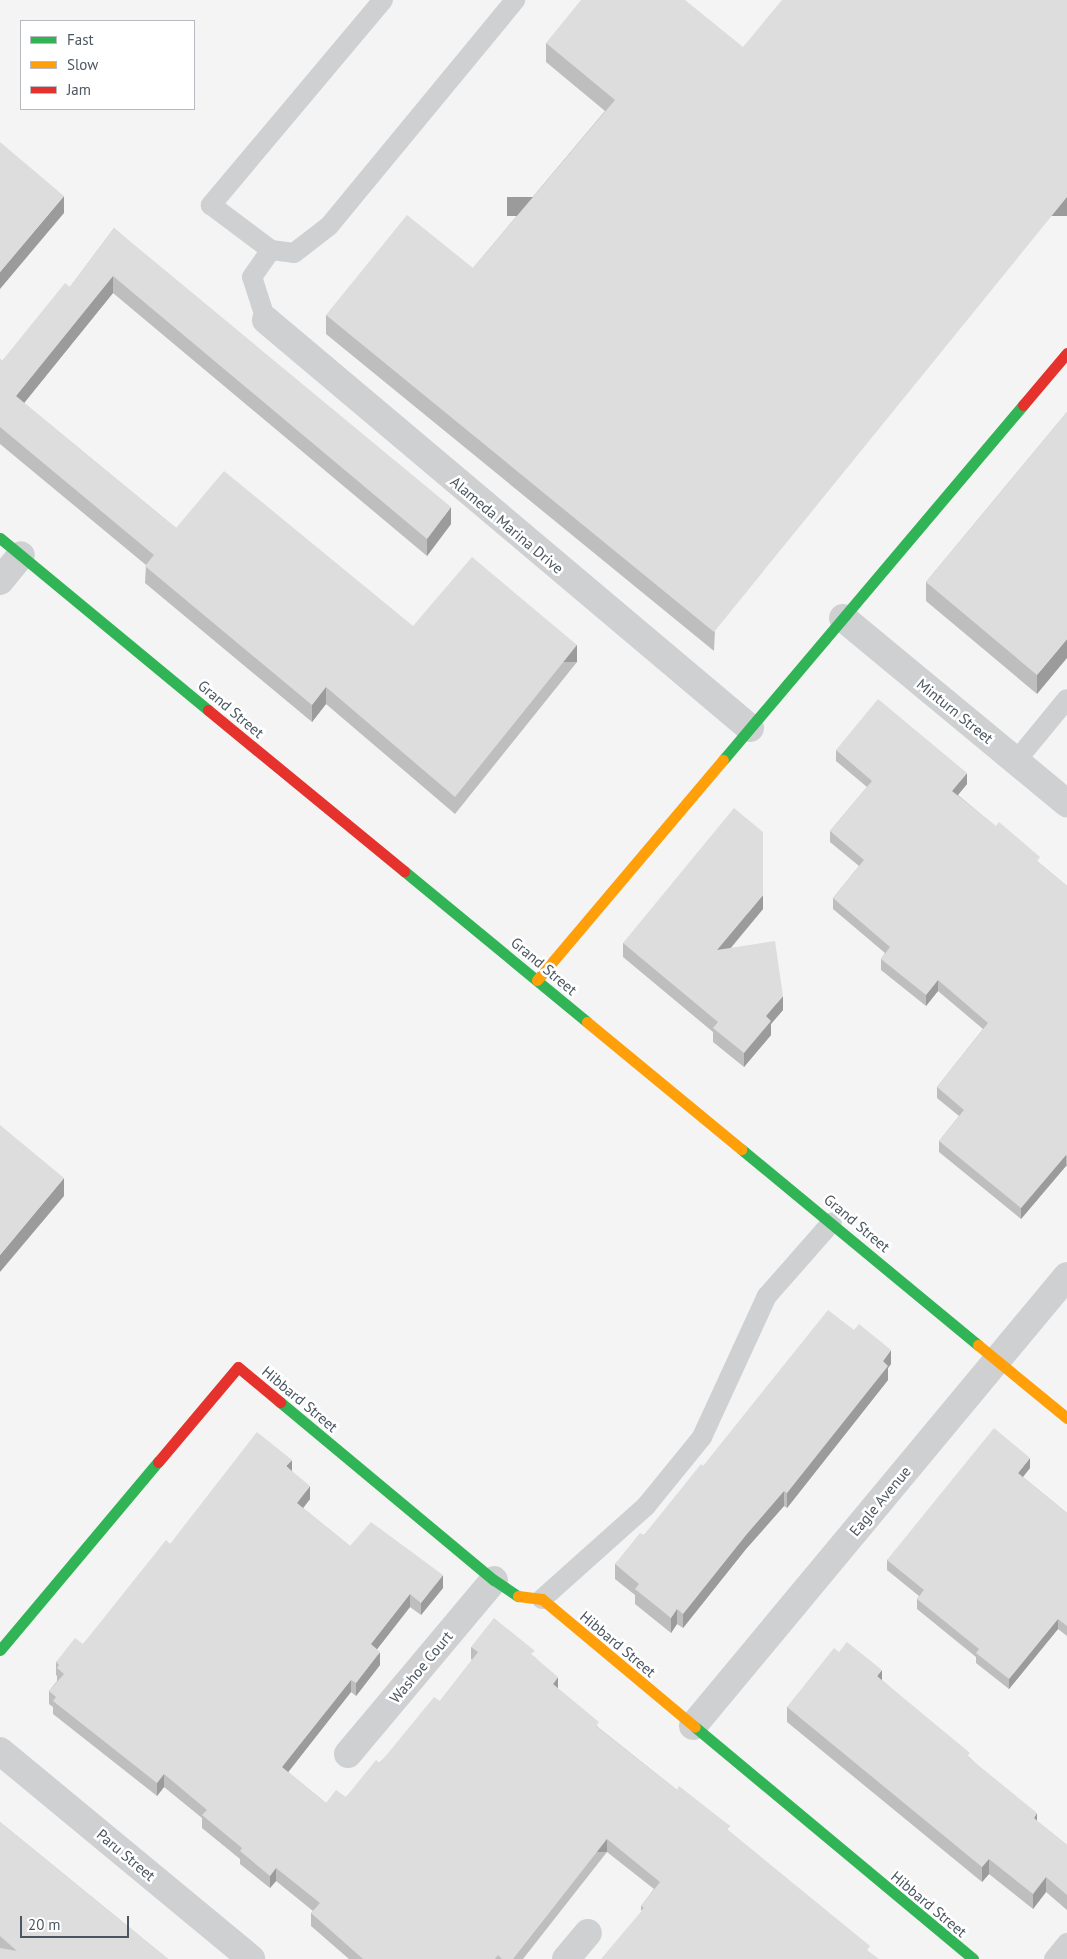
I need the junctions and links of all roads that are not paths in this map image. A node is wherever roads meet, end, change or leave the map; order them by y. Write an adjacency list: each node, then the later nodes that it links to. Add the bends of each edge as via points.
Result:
1 (384, 0): 3 (lane, via 211,205)
2 (515, 0): 3 (lane, via 329,226 294,253)
3 (271, 250): 4 (lane, via 252,277)
4 (266, 320): 11 (street, Alameda Marina Drive)
5 (1067, 353): 9 (street)
6 (0, 538): 7 (street, Grand Street)
7 (21, 555): 8 (street); 14 (street, Grand Street)
8 (0, 580)
9 (843, 618): 11 (street); 12 (street, Minturn Street)
10 (1067, 699): 12 (lane)
11 (750, 728): 14 (street)
12 (1016, 760): 13 (street, Minturn Street)
13 (1067, 803)
14 (537, 980): 15 (street, Grand Street)
15 (832, 1222): 17 (street, Grand Street); 20 (lane, via 767,1296 702,1437 646,1506)
16 (1067, 1276): 17 (street, Eagle Avenue)
17 (996, 1360): 18 (street, Grand Street); 22 (street, Eagle Avenue)
18 (1067, 1418)
19 (494, 1580): 20 (street, Hibbard Street, via 514,1595); 21 (street, Hibbard Street, via 238,1367); 24 (street, Washoe Court)
20 (542, 1599): 22 (street, Hibbard Street)
21 (0, 1650)
22 (693, 1726): 29 (street, Hibbard Street)
23 (0, 1751): 27 (street, Paru Street)
24 (348, 1754)
25 (588, 1933): 28 (street)
26 (1067, 1943): 30 (lane)
27 (251, 1959)
28 (566, 1959)
29 (972, 1959)
30 (1054, 1959)

